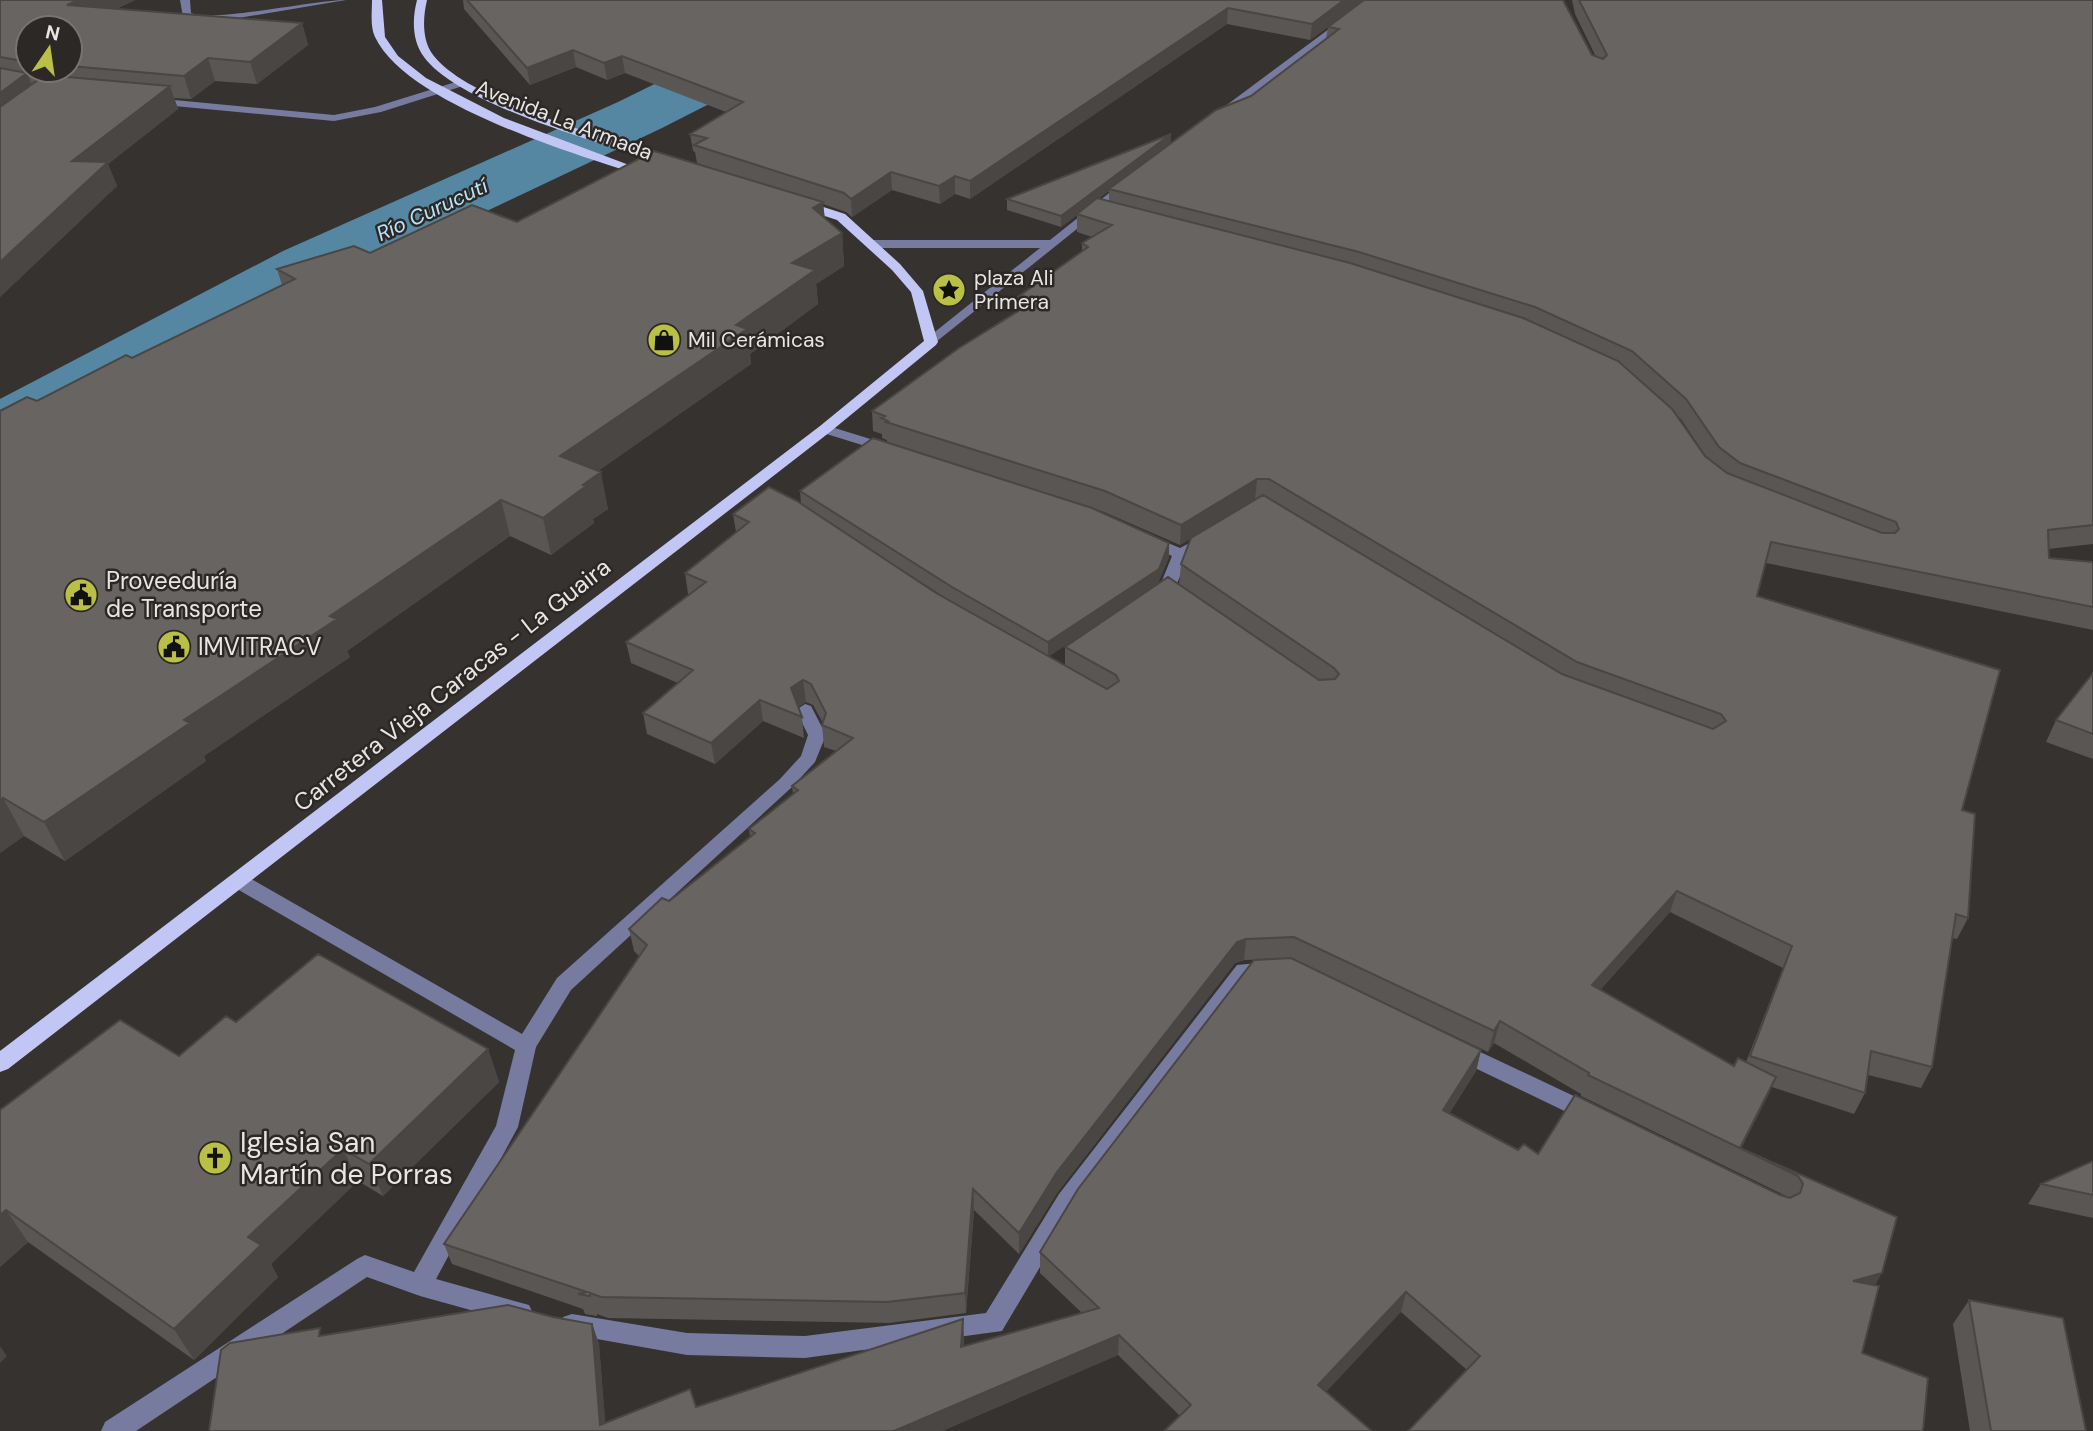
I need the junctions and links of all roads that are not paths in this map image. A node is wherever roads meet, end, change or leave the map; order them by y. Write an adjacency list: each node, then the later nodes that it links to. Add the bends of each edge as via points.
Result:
1 (185, 0): 6 (street, via 186,15 195,19 215,19)
2 (341, 0): 6 (street)
3 (377, 0): 8 (main road, Avenida La Armada, via 380,39 403,67)
4 (422, 0): 7 (main road, Avenida La Armada, via 419,24 431,60)
5 (1374, 0): 10 (street)
6 (266, 5)
7 (463, 83): 8 (street); 11 (main road, Avenida La Armada, via 518,110)
8 (438, 90): 9 (street, via 334,118); 12 (main road, Avenida La Armada, via 496,119)
9 (145, 100)
10 (1206, 125)
11 (673, 163)
12 (651, 175)
13 (1139, 176): 17 (street, via 1100,211)
14 (791, 201): 16 (main road, via 841,217)
15 (832, 230): 16 (main road)
16 (870, 244): 17 (street); 18 (main road, via 917,291)
17 (1050, 244): 18 (street)
18 (931, 342): 19 (main road, Carretera Vieja Caracas - La Guaira)
19 (825, 429): 20 (street); 21 (main road, Carretera Vieja Caracas - La Guaira)
20 (901, 453)
21 (746, 487): 22 (street); 28 (main road, Carretera Vieja Caracas - La Guaira)
22 (770, 498)
23 (1133, 533): 25 (street)
24 (1215, 533): 25 (street)
25 (1181, 554): 26 (street, via 1162,591)
26 (1190, 603)
27 (805, 710): 31 (street, via 817,735 809,758 564,984)
28 (239, 881): 31 (street); 32 (main road, Carretera Vieja Caracas - La Guaira)
29 (1291, 969): 34 (street, via 1244,971 1067,1201 993,1323 805,1347 687,1344 561,1324)
30 (1441, 1042): 33 (street)
31 (526, 1046): 34 (street, via 508,1127)
32 (0, 1063)
33 (1604, 1121)
34 (420, 1284): 35 (street, via 365,1266)
35 (114, 1431)

